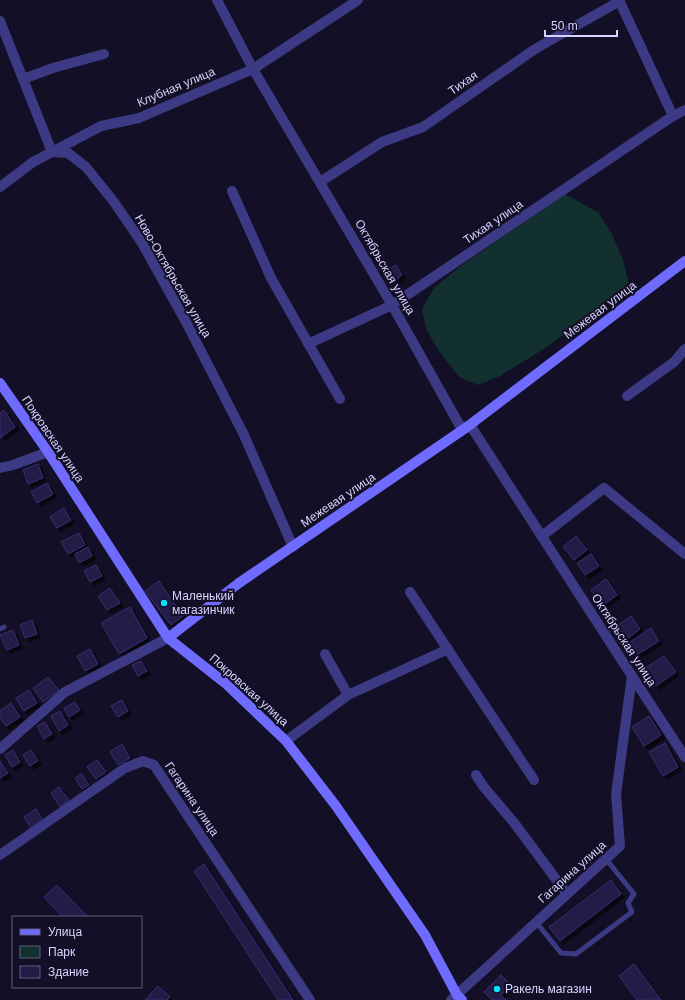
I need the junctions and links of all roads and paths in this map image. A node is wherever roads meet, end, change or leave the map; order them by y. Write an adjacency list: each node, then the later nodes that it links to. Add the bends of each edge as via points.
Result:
1 (217, 0): 6 (street, Октябрьская улица)
2 (358, 0): 6 (street, Клубная улица)
3 (619, 1): 9 (street, Тихая); 11 (street, Тихая, via 535,49 423,127 382,142)
4 (0, 21): 7 (street)
5 (104, 54): 7 (street)
6 (253, 68): 10 (street, Клубная улица, via 139,118 101,126); 11 (street, Октябрьская улица)
7 (23, 79): 10 (street)
8 (685, 110): 9 (street, Тихая улица)
9 (673, 116): 15 (street, Тихая улица)
10 (52, 152): 12 (street, Клубная улица, via 33,162); 25 (street, Ново-Октябрьская улица, via 68,153 86,167 142,243 244,435)
11 (320, 182): 15 (street, Октябрьская улица)
12 (0, 187)
13 (232, 191): 16 (street, via 271,278)
14 (685, 261): 21 (street, Межевая улица)
15 (392, 305): 16 (street, Тихая улица); 21 (street, Октябрьская улица, via 460,426)
16 (308, 344): 20 (street)
17 (685, 349): 19 (street, via 674,362)
18 (0, 383): 22 (street, Покровская улица)
19 (627, 396)
20 (340, 399)
21 (467, 427): 24 (street, Октябрьская улица, via 472,428); 25 (street, Межевая улица)
22 (48, 452): 23 (street, via 13,466); 28 (street, Покровская улица)
23 (0, 468)
24 (542, 536): 26 (street, via 604,488); 31 (street, Октябрьская улица)
25 (293, 546): 28 (street, Межевая улица, via 239,583)
26 (685, 554)
27 (410, 592): 29 (street)
28 (168, 638): 33 (street, Покровская улица, via 225,682); 34 (street, Межевая улица, via 65,692)
29 (448, 648): 32 (street); 37 (street)
30 (325, 654): 32 (street)
31 (632, 676): 35 (street, Октябрьская улица); 39 (street, Гагарина улица, via 616,794 620,846)
32 (348, 695): 33 (street)
33 (286, 741): 42 (street, Покровская улица, via 336,806 425,935)
34 (0, 749)
35 (685, 757)
36 (476, 774): 40 (street)
37 (534, 780)
38 (0, 855): 43 (street, Гагарина улица, via 125,768 143,761 154,765)
39 (606, 859): 40 (street, Гагарина улица); 41 (lane, via 634,894 628,903 632,912 576,954 561,953)
40 (567, 894): 41 (street, Гагарина улица)
41 (536, 922): 42 (street, Гагарина улица)
42 (457, 998)
43 (310, 1000)

